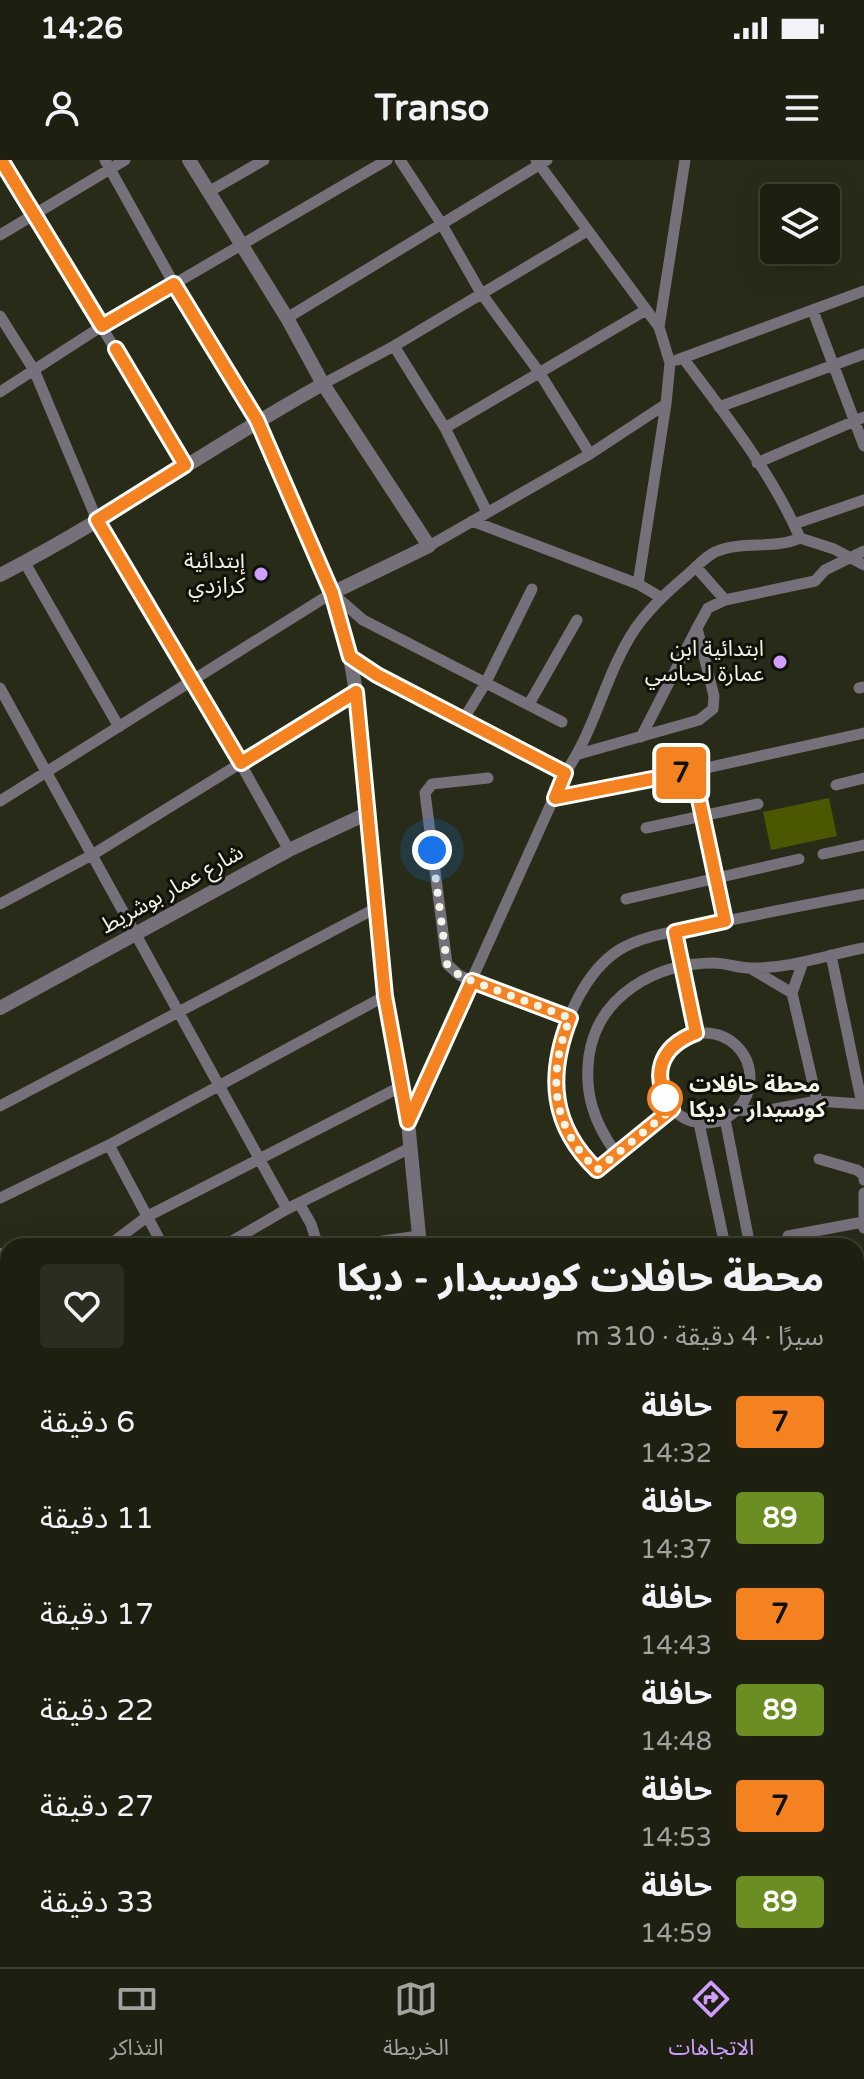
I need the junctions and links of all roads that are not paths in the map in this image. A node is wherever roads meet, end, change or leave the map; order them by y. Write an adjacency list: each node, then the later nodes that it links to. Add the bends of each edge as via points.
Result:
1 (1, 160): 11 (street)
2 (125, 160): 9 (street)
3 (189, 160): 10 (street)
4 (264, 160): 10 (street)
5 (387, 160): 15 (street)
6 (400, 160): 12 (street)
7 (685, 160): 24 (street)
8 (541, 162): 12 (street); 13 (street)
9 (107, 164): 11 (street); 16 (street)
10 (210, 191): 15 (street)
11 (34, 214): 14 (street); 23 (street)
12 (441, 223): 18 (street); 22 (street)
13 (587, 231): 18 (street); 19 (street)
14 (0, 235)
15 (240, 244): 16 (street); 22 (street)
16 (174, 284): 23 (street); 37 (street)
17 (864, 291): 20 (street)
18 (481, 293): 25 (street); 31 (street)
19 (646, 310): 24 (street); 31 (street)
20 (813, 311): 27 (street); 29 (street)
21 (0, 316): 30 (street)
22 (287, 318): 32 (street)
23 (102, 326): 30 (street); 42 (street)
24 (659, 327): 28 (street)
25 (394, 346): 32 (street); 38 (street)
26 (864, 354): 29 (street)
27 (683, 358): 28 (street); 35 (street)
28 (670, 363): 34 (street)
29 (833, 364): 35 (street); 36 (street)
30 (34, 370): 33 (street); 45 (street)
31 (539, 372): 38 (street); 40 (street)
32 (323, 384): 37 (street); 49 (street)
33 (0, 392)
34 (666, 404): 40 (street); 56 (street)
35 (719, 407): 41 (street)
36 (860, 419): 39 (street); 41 (street)
37 (257, 420): 42 (street); 58 (street)
38 (445, 428): 44 (street)
39 (864, 446)
40 (590, 454): 44 (street)
41 (757, 463): 47 (street)
42 (185, 465): 45 (street)
43 (864, 500): 47 (street)
44 (487, 512): 46 (street)
45 (97, 520): 52 (street); 64 (street)
46 (472, 521): 49 (street); 56 (street)
47 (794, 524): 48 (street)
48 (800, 538): 51 (street); 54 (street, via 715,553)
49 (429, 546): 58 (street)
50 (864, 551): 51 (street)
51 (853, 557): 53 (street); 60 (street, via 815,581)
52 (25, 563): 55 (street); 71 (street)
53 (864, 565)
54 (696, 567): 59 (street); 60 (street)
55 (0, 575)
56 (638, 584): 59 (street)
57 (532, 589): 65 (street)
58 (332, 593): 63 (street); 64 (street); 65 (street, via 363,620)
59 (662, 598): 74 (street, via 635,630)
60 (725, 600): 62 (street, via 708,608)
61 (577, 620): 68 (street)
62 (697, 628): 73 (street); 73 (street, via 713,709 699,720)
63 (350, 657): 67 (street); 69 (street)
64 (193, 679): 71 (street); 75 (street)
65 (485, 684): 68 (street); 69 (street)
66 (0, 688): 78 (street)
67 (356, 692): 75 (street); 85 (street)
68 (529, 704): 70 (street)
69 (463, 720): 77 (street)
70 (562, 722)
71 (119, 727): 78 (street)
72 (864, 733): 76 (street)
73 (641, 737): 74 (street)
74 (579, 754): 77 (street)
75 (241, 763): 89 (street); 91 (street)
76 (693, 771): 82 (street); 86 (street)
77 (565, 773): 82 (street)
78 (45, 774): 83 (street); 91 (street)
79 (488, 778): 106 (street, via 439,782 425,793 447,964)
80 (864, 778): 81 (street)
81 (836, 785)
82 (555, 798): 106 (street)
83 (0, 801)
84 (758, 804): 86 (street)
85 (368, 813): 89 (street, شارع عمار بوشريط); 97 (street)
86 (703, 815): 87 (street); 93 (street)
87 (646, 828)
88 (864, 845): 90 (street)
89 (289, 850): 100 (street, شارع عمار بوشريط)
90 (823, 854)
91 (92, 855): 96 (street); 100 (street)
92 (799, 859): 93 (street)
93 (716, 879): 95 (street); 98 (street)
94 (864, 894): 98 (street)
95 (626, 899)
96 (0, 904)
97 (378, 907): 108 (street); 110 (street)
98 (725, 921): 99 (street)
99 (675, 932): 104 (street); 111 (street, via 629,945 609,958 585,987)
100 (135, 934): 109 (street, شارع عمار بوشريط); 110 (street)
101 (864, 948): 102 (street)
102 (831, 955): 103 (street); 115 (street, via 862,1104)
103 (803, 962): 105 (street); 107 (street)
104 (683, 965): 105 (street); 112 (street); 124 (street, via 662,970 624,993 609,1009 590,1049 587,1082 593,1115)
105 (750, 968): 107 (street)
106 (472, 981): 111 (street); 120 (street)
107 (792, 993): 115 (street)
108 (385, 996): 113 (street); 114 (street)
109 (0, 1008)
110 (177, 1011): 114 (street); 116 (street)
111 (570, 1018): 124 (street, via 556,1062 559,1110 580,1153 597,1170)
112 (696, 1033): 117 (street, via 664,1057 660,1084); 118 (street, via 724,1036 745,1056 750,1084)
113 (402, 1086): 120 (street); 125 (street)
114 (218, 1088): 122 (street); 125 (street)
115 (817, 1101): 118 (street)
116 (0, 1106)
117 (672, 1109): 121 (street); 124 (street)
118 (738, 1110): 119 (street)
119 (725, 1119): 121 (street); 141 (street)
120 (408, 1122): 123 (street)
121 (699, 1123): 140 (street)
122 (109, 1145): 129 (street); 132 (street)
123 (410, 1148): 130 (street); 139 (street)
124 (616, 1153)
125 (260, 1159): 131 (street); 132 (street)
126 (819, 1159): 127 (street, via 857,1170)
127 (864, 1180)
128 (864, 1193): 133 (street)
129 (0, 1198)
130 (299, 1203): 131 (street); 138 (street)
131 (287, 1209): 137 (street)
132 (148, 1216): 135 (street); 136 (street)
133 (863, 1225): 134 (street)
134 (788, 1236)
135 (119, 1238)
136 (159, 1238)
137 (239, 1238)
138 (315, 1238)
139 (420, 1238)
140 (723, 1238)
141 (748, 1238)

